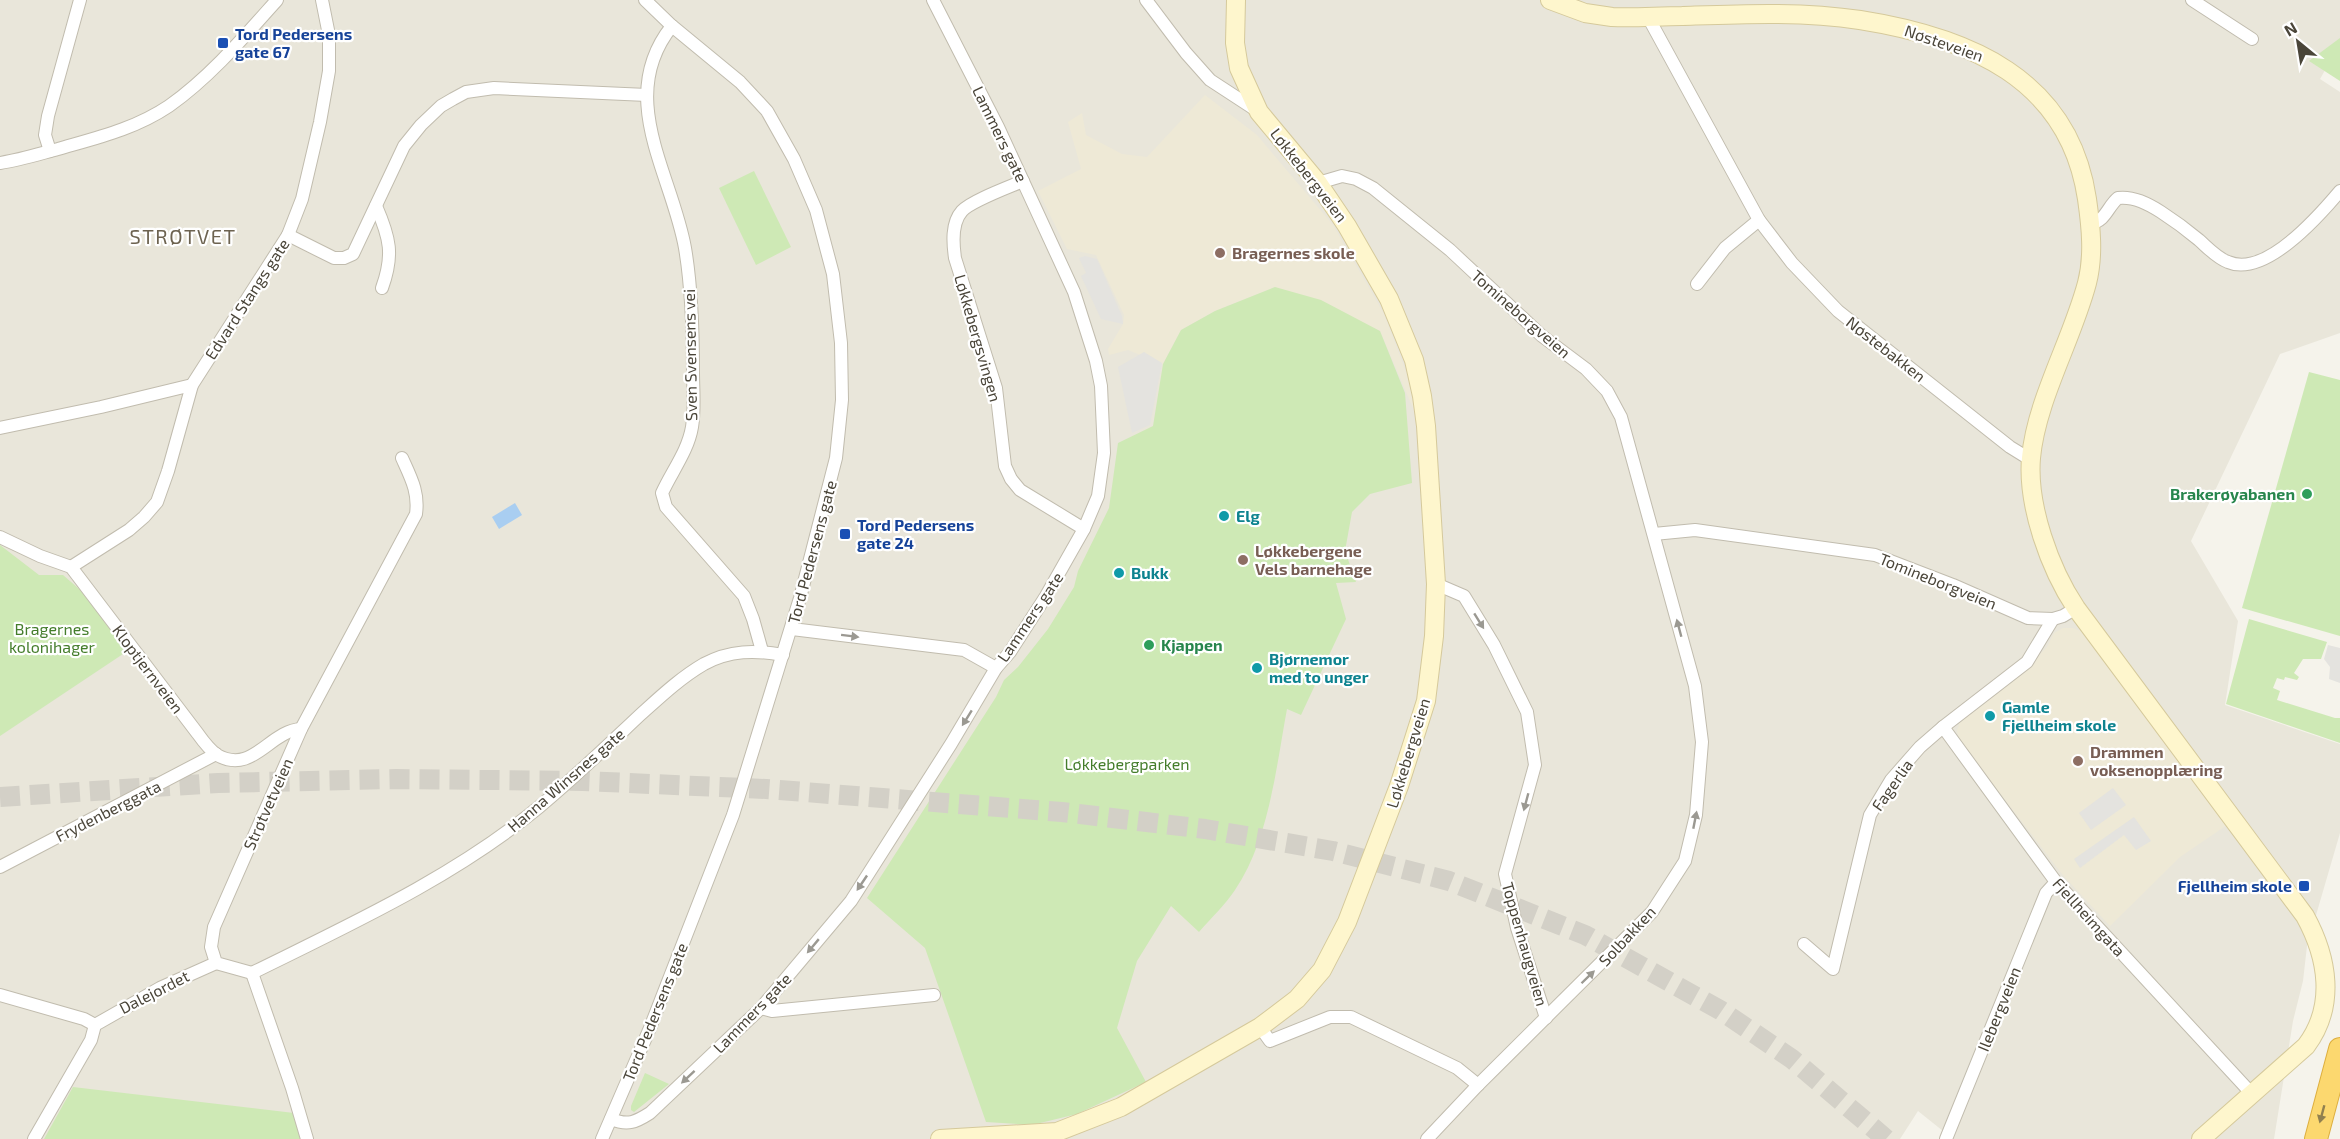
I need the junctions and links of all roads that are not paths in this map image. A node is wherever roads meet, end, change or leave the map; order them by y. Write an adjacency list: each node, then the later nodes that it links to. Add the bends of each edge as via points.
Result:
1 (80, 0): 15 (street, via 48,116 45,135)
2 (277, 0): 15 (street, via 232,50 168,106 111,135)
3 (322, 0): 23 (street, Edvard Stangs gate, via 329,35 329,71 302,199)
4 (645, 0): 11 (street, Tord Pedersens gate)
5 (933, 0): 17 (street, Lammers gate)
6 (1146, 0): 14 (street, via 1210,80)
7 (1236, 0): 14 (main road, Løkkebergveien, via 1239,68)
8 (1550, 0): 10 (main road, Nøsteveien, via 1585,13)
9 (2192, 0): 12 (street)
10 (1648, 17): 21 (street, Nøstebakken); 22 (main road, Nøsteveien, via 1828,16 1889,25 1977,52 2020,78 2053,115 2082,177)
11 (672, 26): 13 (street, Sven Svensens vei, via 654,55); 37 (street, Tord Pedersens gate, via 740,82 766,111 794,159 816,210 833,274 841,343 842,400 836,458)
12 (2252, 39)
13 (647, 95): 20 (street, via 494,88 466,92 441,106 421,124 404,146); 38 (street, Sven Svensens vei, via 654,144 685,246 693,318 692,426 685,450 662,493 666,507 744,596)
14 (1258, 112): 18 (main road, Løkkebergveien)
15 (50, 151): 16 (street)
16 (0, 163)
17 (1023, 181): 30 (street, Lammers gate, via 1074,292 1101,386 1104,453 1098,496); 30 (street, Løkkebergsvingen, via 962,212 955,227 955,258 996,388 1005,466 1011,479 1020,490)
18 (1318, 183): 31 (street, Tomineborgveien, via 1342,176 1356,178 1372,188 1450,250 1542,336 1586,369 1607,391 1621,417); 34 (main road, Løkkebergveien, via 1376,274 1414,360 1426,426)
19 (2340, 191): 22 (street, via 2304,231 2253,264 2235,264 2220,258 2180,224 2132,198 2118,198 2103,217)
20 (376, 206): 23 (street, via 353,254 344,258 334,258); 25 (street, via 391,249)
21 (1759, 220): 24 (street, via 1725,248); 29 (street, Nøstebakken, via 1792,263 1838,311)
22 (2091, 223): 29 (main road, Nøsteveien, via 2087,283 2039,419)
23 (288, 235): 26 (street, Edvard Stangs gate)
24 (1697, 284)
25 (382, 288)
26 (192, 384): 27 (street); 33 (street, Edvard Stangs gate, via 157,502 129,530)
27 (0, 428)
28 (402, 458): 42 (street, Strøtvetveien, via 418,500 416,514)
29 (2031, 460): 35 (main road, Nøsteveien, via 2034,500 2047,549)
30 (1084, 529): 40 (street, Lammers gate, via 1018,640)
31 (1654, 534): 36 (street, Tomineborgveien, via 1695,530 1875,555 2028,618); 52 (street, Solbakken, one-way to 31, via 1652,912 1685,861 1696,815 1702,741 1699,709)
32 (0, 537): 33 (street)
33 (71, 567): 43 (street, Kloptjernveien)
34 (1436, 584): 52 (street, Toppenhaugveien, one-way to 52, via 1464,596 1527,712 1535,765 1505,874 1517,928); 54 (main road, Løkkebergveien, via 1426,701 1353,908 1331,956 1311,984)
35 (2076, 608): 36 (street); 57 (main road, via 2278,878 2315,937 2324,969 2325,1007 2321,1021 2306,1046)
36 (2053, 619): 41 (street, Fagerlia, via 2027,662)
37 (792, 629): 39 (street, Tord Pedersens gate); 40 (street, one-way to 40, via 964,650)
38 (762, 651): 39 (street, Hanna Winsnes gate); 48 (street, Hanna Winsnes gate, via 742,651 705,664 677,682 539,807 487,846 349,925)
39 (783, 655): 58 (street, Tord Pedersens gate, via 733,815)
40 (996, 668): 51 (street, Lammers gate, one-way to 51, via 851,901)
41 (1943, 727): 45 (street, Fjellheimgata); 46 (street, Fagerlia, via 1891,780 1870,815 1833,969)
42 (301, 729): 43 (street, via 290,730 247,759 233,760); 47 (street, Strøtvetveien, via 214,927 211,947)
43 (216, 754): 44 (street, Frydenberggata)
44 (0, 867)
45 (2056, 882): 57 (street, Fjellheimgata); 64 (street, Ilebergveien, via 2046,893)
46 (1804, 944)
47 (216, 963): 48 (street); 53 (street, Dalejordet, via 160,988)
48 (252, 973): 60 (street)
49 (0, 995): 53 (street)
50 (934, 995): 51 (street, via 772,1011)
51 (761, 1008): 58 (street, Lammers gate, one-way to 58, via 650,1113 635,1123)
52 (1546, 1018): 56 (street, Solbakken)
53 (95, 1025): 59 (street, via 91,1040)
54 (1260, 1027): 56 (street, via 1270,1041 1330,1017 1352,1017 1457,1068); 62 (main road, Løkkebergveien, via 1120,1107 1057,1132)
55 (2340, 1049): 66 (highway, one-way to 66)
56 (1478, 1085): 63 (street, Solbakken)
57 (2252, 1094): 65 (main road)
58 (611, 1119): 61 (street, Tord Pedersens gate)
59 (34, 1139)
60 (307, 1139)
61 (602, 1139)
62 (940, 1139)
63 (1427, 1139)
64 (1946, 1139)
65 (2201, 1139)
66 (2316, 1139)

